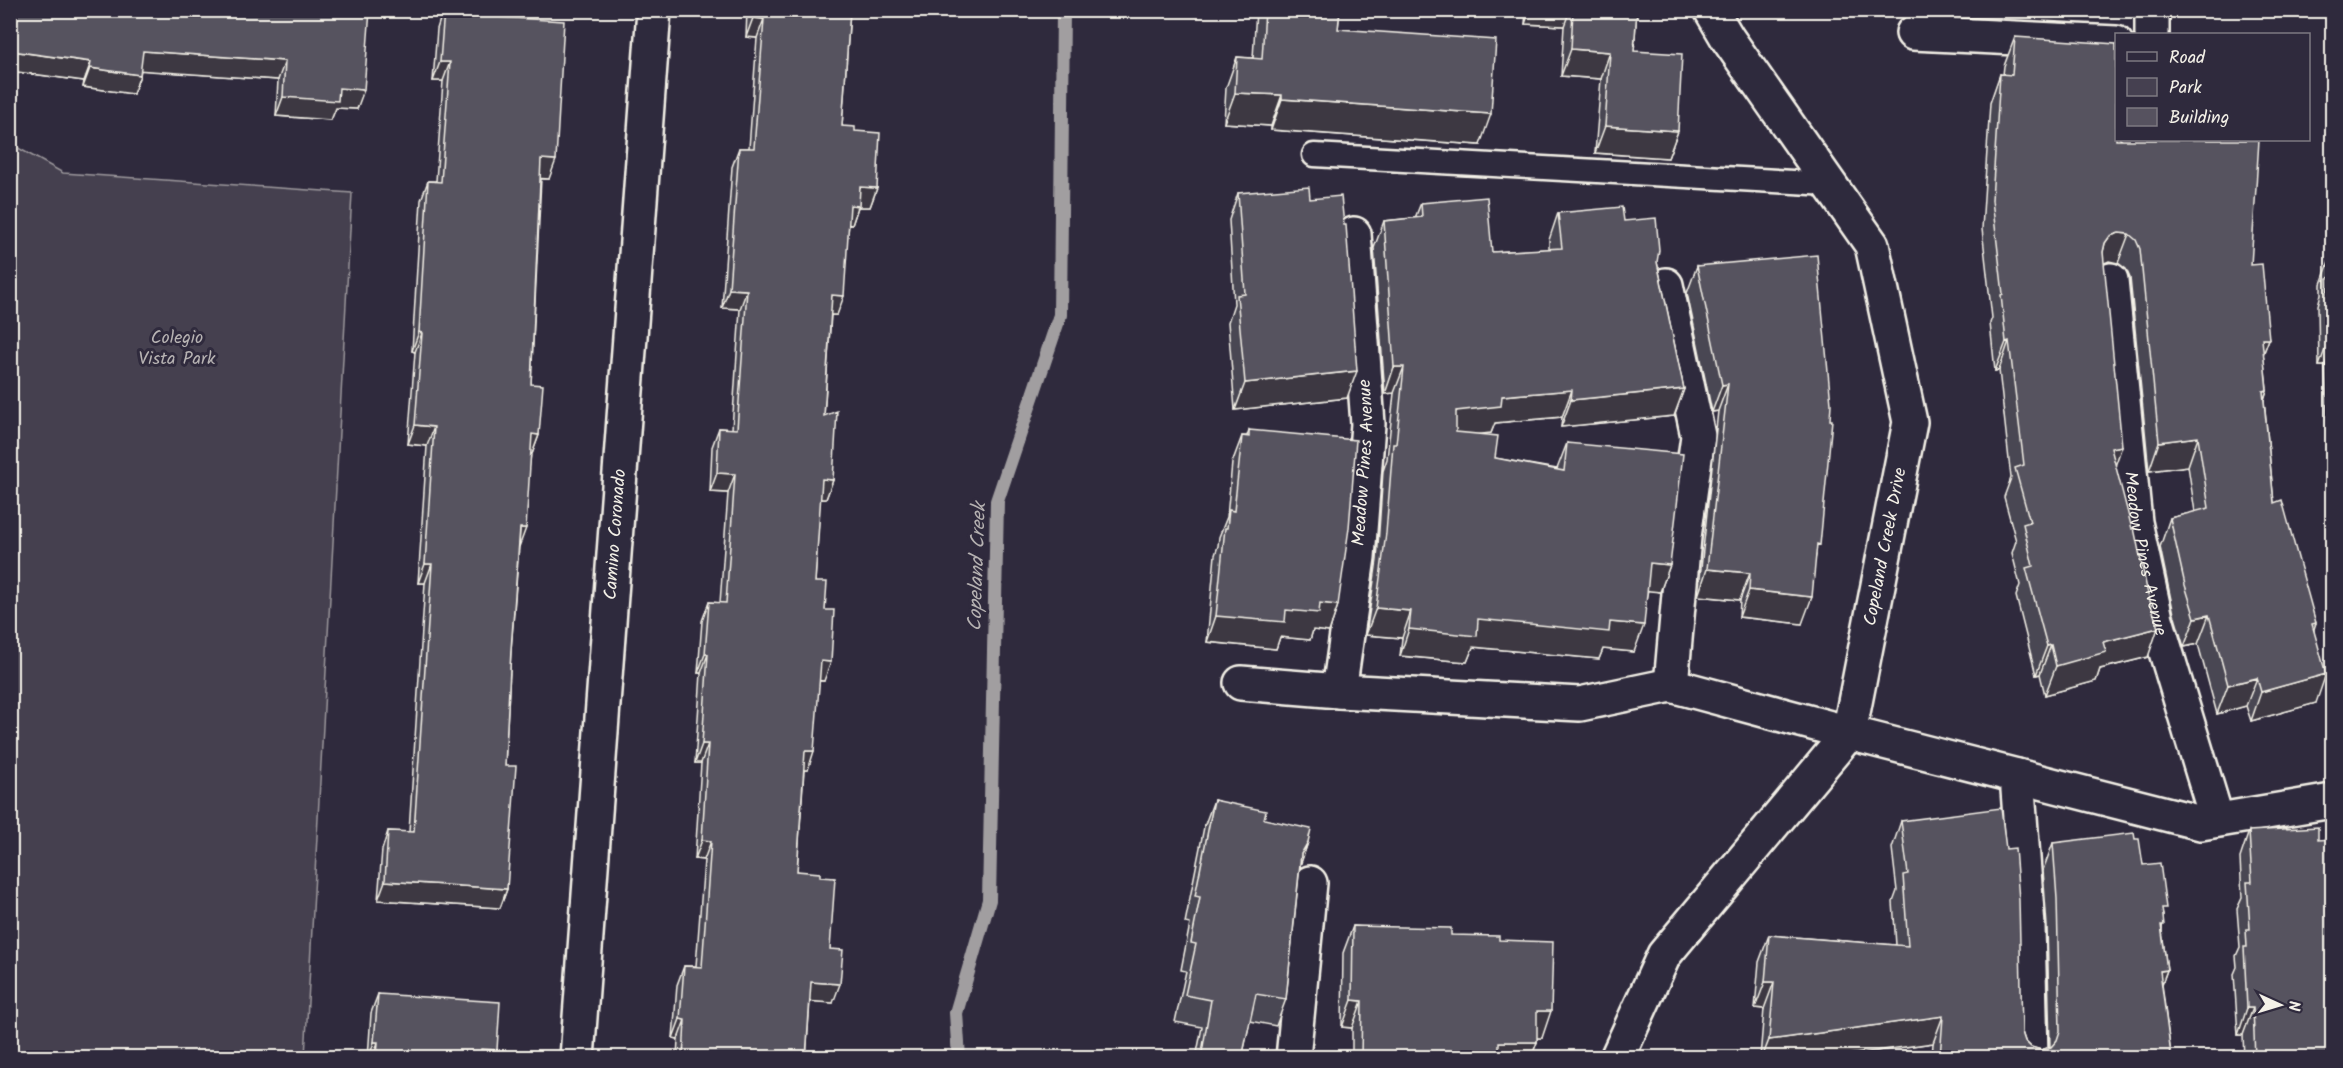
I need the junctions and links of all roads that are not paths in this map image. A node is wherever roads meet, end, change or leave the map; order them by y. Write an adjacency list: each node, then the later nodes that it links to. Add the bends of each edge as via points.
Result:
1 (654, 10): 20 (street, Camino Coronado)
2 (1711, 10): 8 (street, Copeland Creek Drive)
3 (2152, 10): 5 (street)
4 (1913, 33): 6 (street)
5 (2152, 33)
6 (2115, 43)
7 (1314, 154): 8 (lane)
8 (1829, 184): 15 (street, Copeland Creek Drive, via 1872,245 1910,422)
9 (1354, 234): 14 (street, Meadow Pines Avenue, via 1368,424 1358,557)
10 (2110, 280): 18 (street, Meadow Pines Avenue, via 2135,522 2156,619)
11 (1666, 285): 13 (street, via 1698,436 1684,537)
12 (1241, 683): 14 (street)
13 (1671, 685): 14 (street, via 1581,704); 15 (street)
14 (1339, 691)
15 (1849, 734): 16 (street); 22 (street, Copeland Creek Drive, via 1664,956)
16 (2017, 776): 18 (street, via 2201,823); 23 (street, via 2028,926)
17 (2332, 801): 18 (street)
18 (2217, 820)
19 (1310, 883): 21 (street)
20 (577, 1058)
21 (1293, 1058)
22 (1617, 1058)
23 (2031, 1058)

